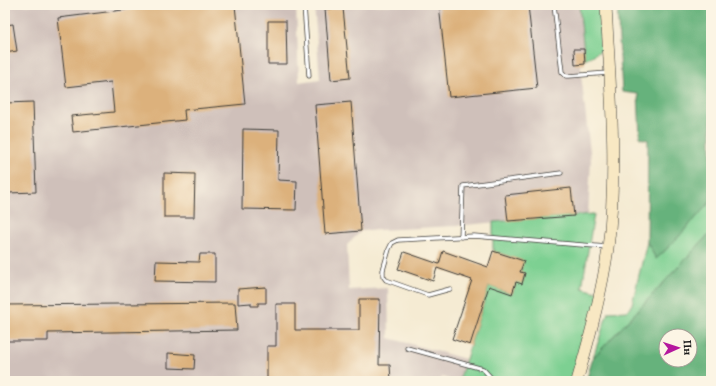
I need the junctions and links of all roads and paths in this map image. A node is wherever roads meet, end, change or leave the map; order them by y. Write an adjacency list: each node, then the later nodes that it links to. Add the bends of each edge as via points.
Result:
1 (304, 5): 5 (lane)
2 (554, 5): 4 (lane, via 562,72 566,76)
3 (606, 5): 4 (street)
4 (609, 73): 8 (street, via 613,173)
5 (308, 76)
6 (561, 173): 7 (lane, via 463,186)
7 (461, 237): 8 (lane); 9 (lane, via 398,240 392,243 383,270 386,280 428,295)
8 (608, 247): 12 (street, via 601,293)
9 (450, 289)
10 (407, 348): 11 (lane, via 483,369)
11 (494, 381)
12 (577, 381)

